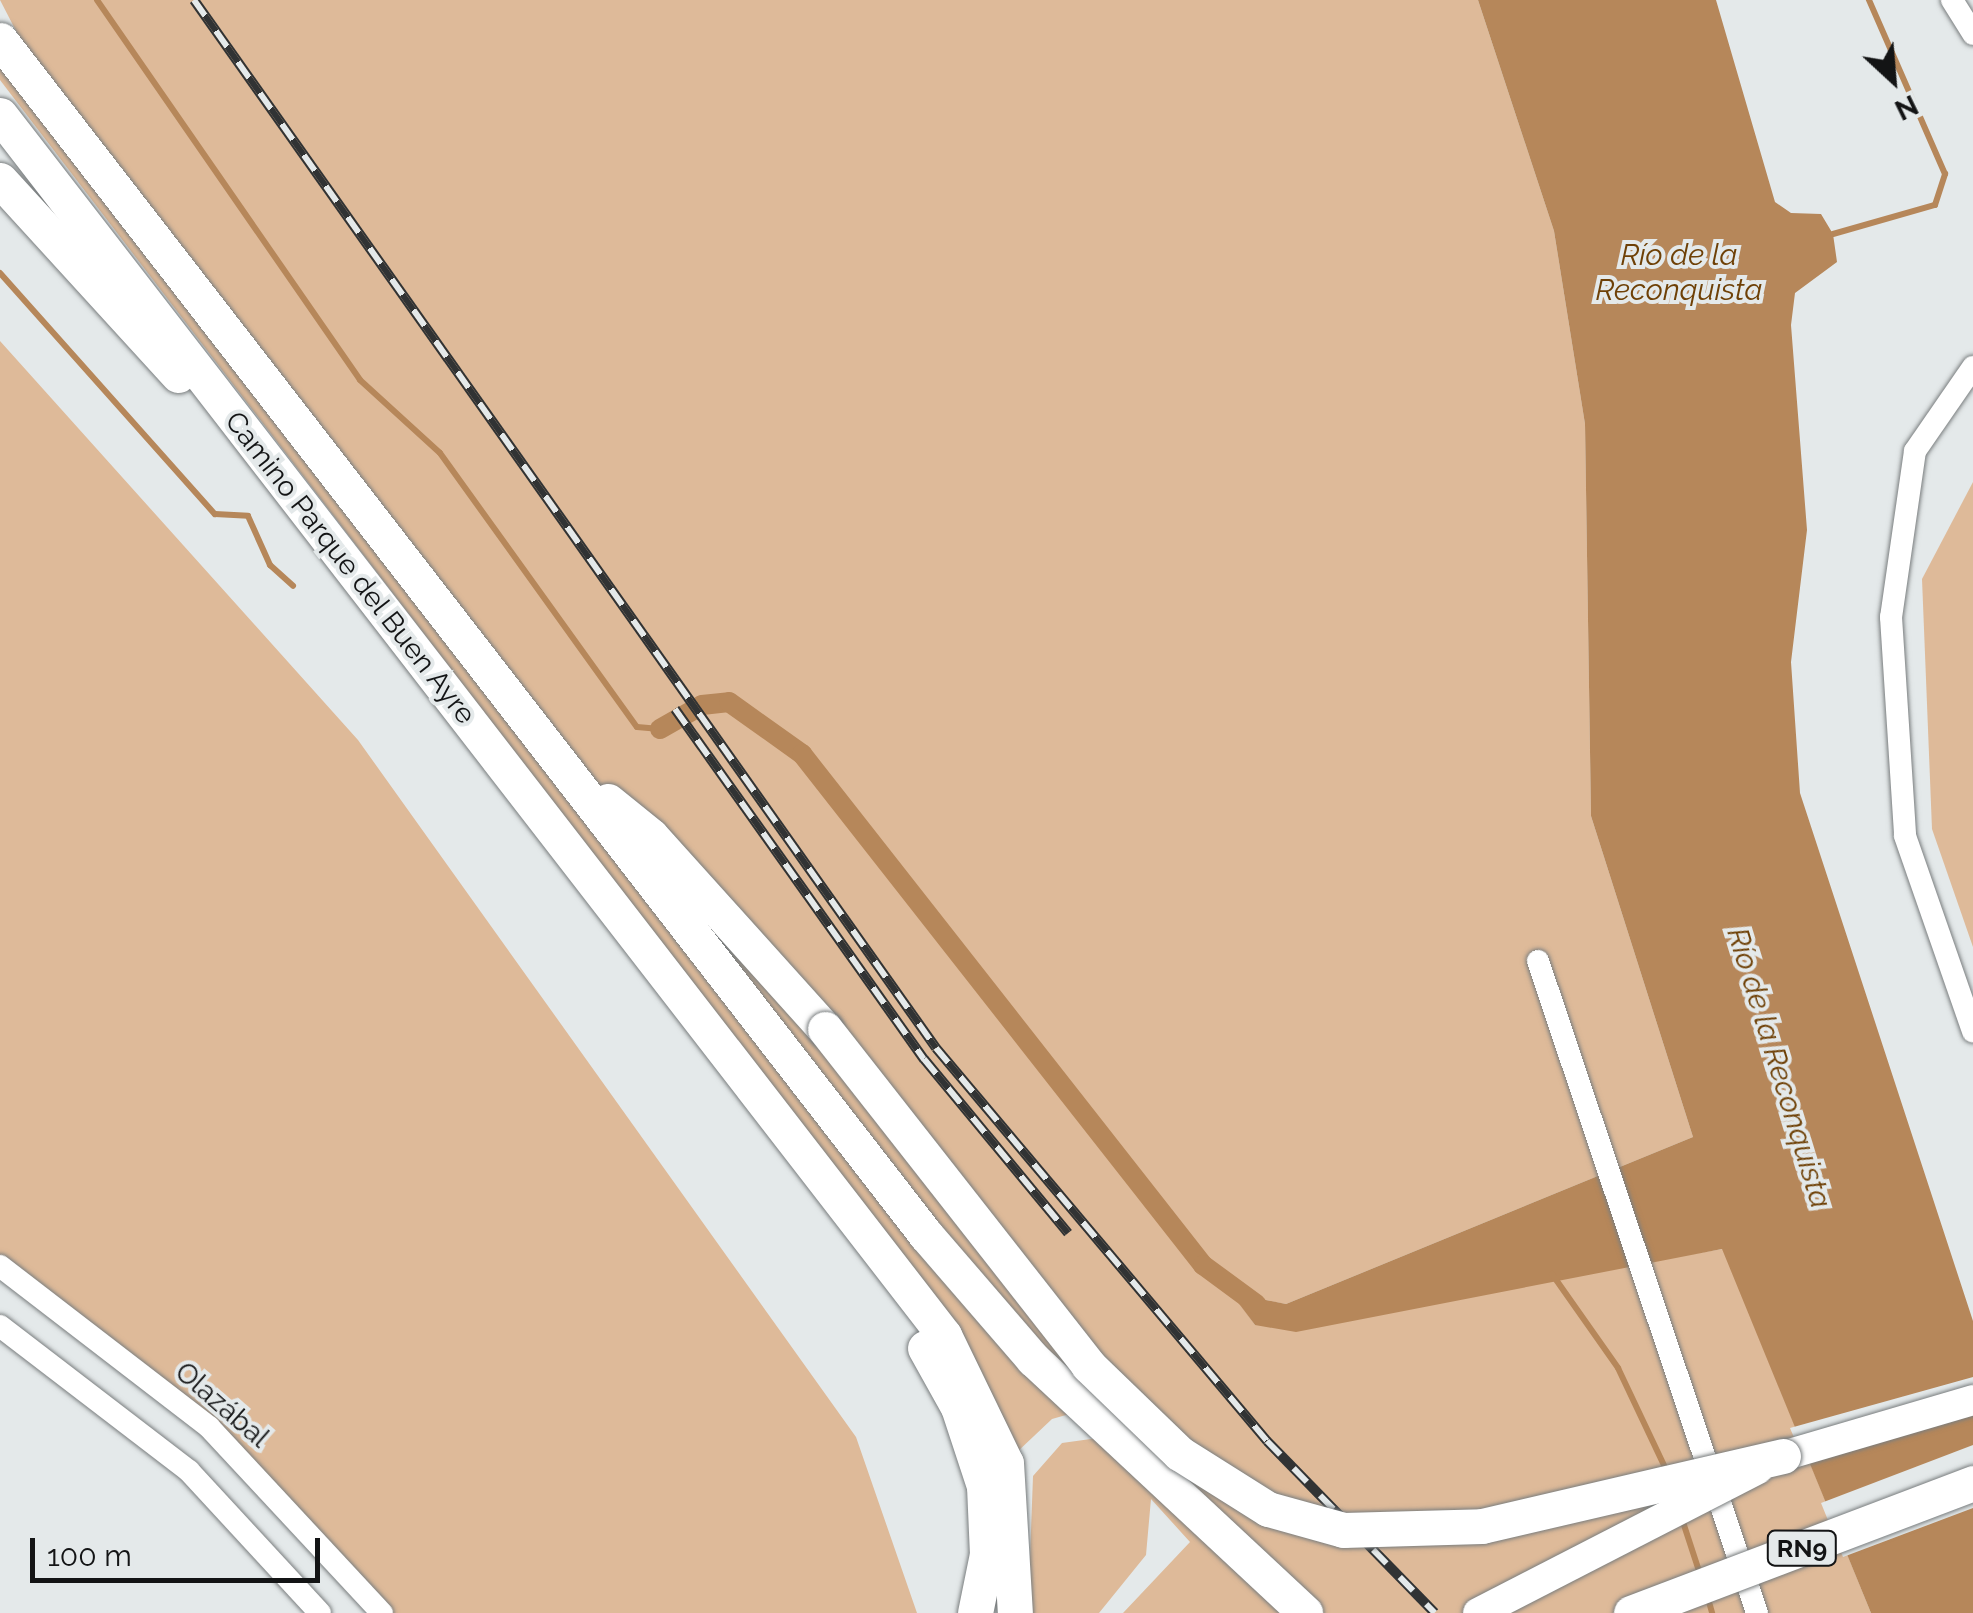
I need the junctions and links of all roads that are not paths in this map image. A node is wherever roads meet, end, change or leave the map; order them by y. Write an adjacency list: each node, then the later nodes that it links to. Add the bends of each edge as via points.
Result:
1 (1952, 0): 3 (street)
2 (0, 13): 5 (highway)
3 (1973, 34)
4 (0, 40): 5 (highway, Camino Parque del Buen Ayre)
5 (57, 110): 10 (highway, Camino Parque del Buen Ayre)
6 (0, 115): 9 (highway, Camino Parque del Buen Ayre)
7 (0, 180): 9 (highway, via 98,297)
8 (1973, 367): 13 (street, via 1914,451 1891,617 1905,836)
9 (272, 466): 12 (highway, Camino Parque del Buen Ayre)
10 (561, 762): 17 (highway, bridge, via 651,836 824,1030 1088,1365 1178,1453 1268,1509 1343,1530 1444,1530 1572,1510); 23 (highway, via 880,1178 1022,1346)
11 (1538, 961): 26 (street, via 1636,1272)
12 (701, 1022): 21 (highway, via 958,1407 987,1506); 22 (highway, via 920,1300 984,1402 1011,1490)
13 (1973, 1030)
14 (0, 1266): 20 (street, Olazábal, via 209,1427)
15 (0, 1326): 19 (street, via 188,1471)
16 (1973, 1400): 17 (main road)
17 (1783, 1456): 24 (main road, bridge)
18 (1973, 1482): 25 (highway, RN9, bridge)
19 (320, 1613)
20 (382, 1613)
21 (975, 1613)
22 (1016, 1613)
23 (1305, 1613)
24 (1478, 1613)
25 (1631, 1613)
26 (1757, 1613)

